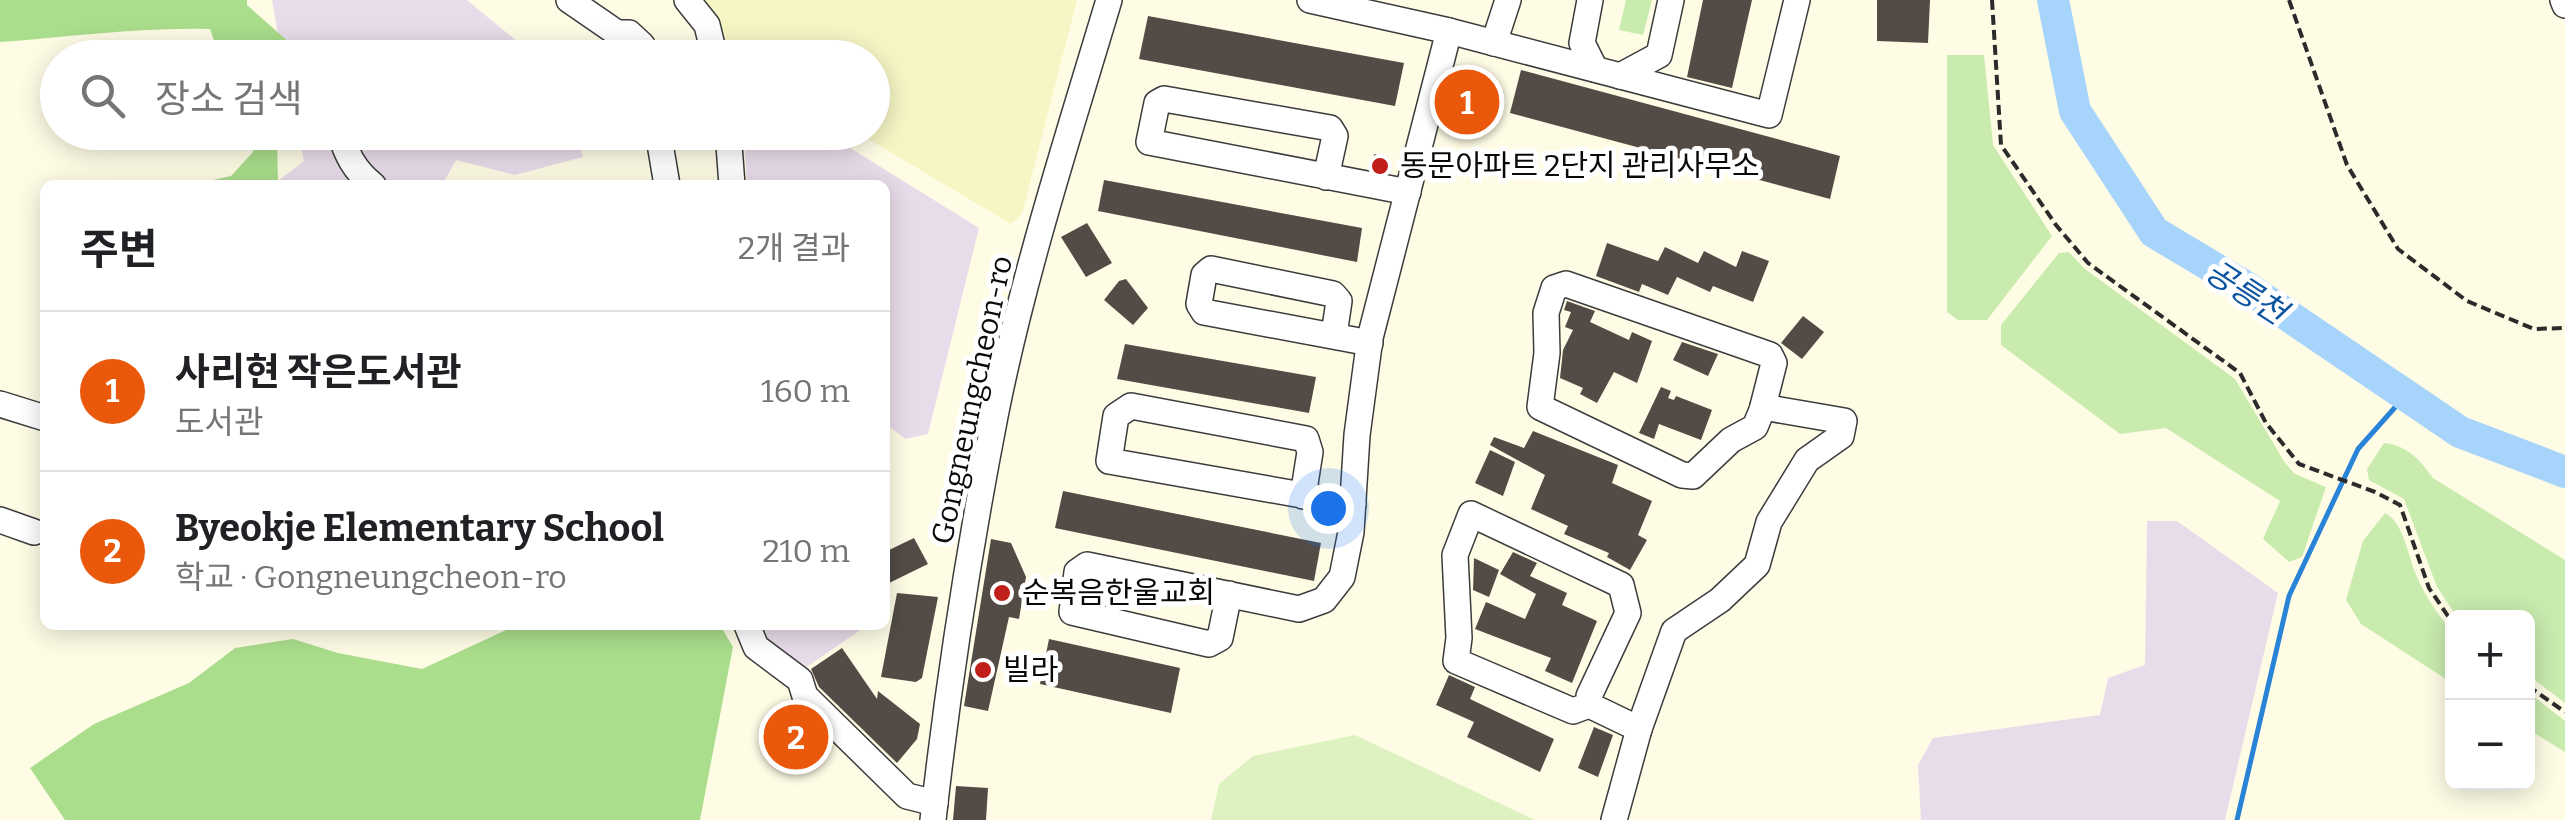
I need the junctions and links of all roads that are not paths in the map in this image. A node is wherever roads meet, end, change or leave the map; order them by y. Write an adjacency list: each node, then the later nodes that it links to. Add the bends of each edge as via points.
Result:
1 (568, 0): 10 (street)
2 (687, 0): 11 (street)
3 (1109, 0): 35 (street, Gongneungcheon-ro, via 1046,211 996,414)
4 (1310, 0): 9 (street)
5 (1508, 0): 12 (street)
6 (1590, 0): 13 (street, via 1582,43)
7 (1671, 0): 13 (street, via 1659,55)
8 (1797, 0): 13 (street, via 1769,115)
9 (1449, 31): 12 (street); 21 (street)
10 (636, 40)
11 (711, 40)
12 (1494, 43): 13 (street)
13 (1608, 73)
14 (345, 150): 18 (street)
15 (661, 150): 19 (street)
16 (729, 150): 20 (street)
17 (1326, 176): 17 (street, via 1149,142 1157,103 1330,128 1335,136); 21 (street)
18 (366, 180)
19 (666, 180)
20 (732, 180)
21 (1408, 192): 23 (street)
22 (1334, 336): 22 (street, via 1204,312 1204,275 1211,269 1333,294 1339,301); 23 (street)
23 (1370, 343): 28 (street)
24 (0, 404): 26 (street)
25 (1763, 407): 25 (street, via 1774,363 1770,355 1566,284 1554,288 1540,407 1682,476 1693,476 1755,427); 34 (street, via 1844,422 1841,436 1807,460 1769,522 1757,565 1674,631)
26 (40, 416)
27 (1303, 496): 27 (street, via 1109,461 1116,416 1131,406 1306,439); 28 (street)
28 (1353, 504): 31 (street, via 1342,577 1324,600 1298,609)
29 (0, 520): 30 (street)
30 (34, 532)
31 (1229, 594): 31 (street, via 1086,565 1077,572 1072,612 1209,644 1220,638)
32 (749, 630): 35 (street, via 756,647 800,680 805,696 895,786)
33 (1589, 705): 33 (street, via 1628,613 1622,585 1472,514 1455,555 1456,662 1574,712); 34 (street)
34 (1639, 728): 36 (street)
35 (934, 811)
36 (1614, 820)

